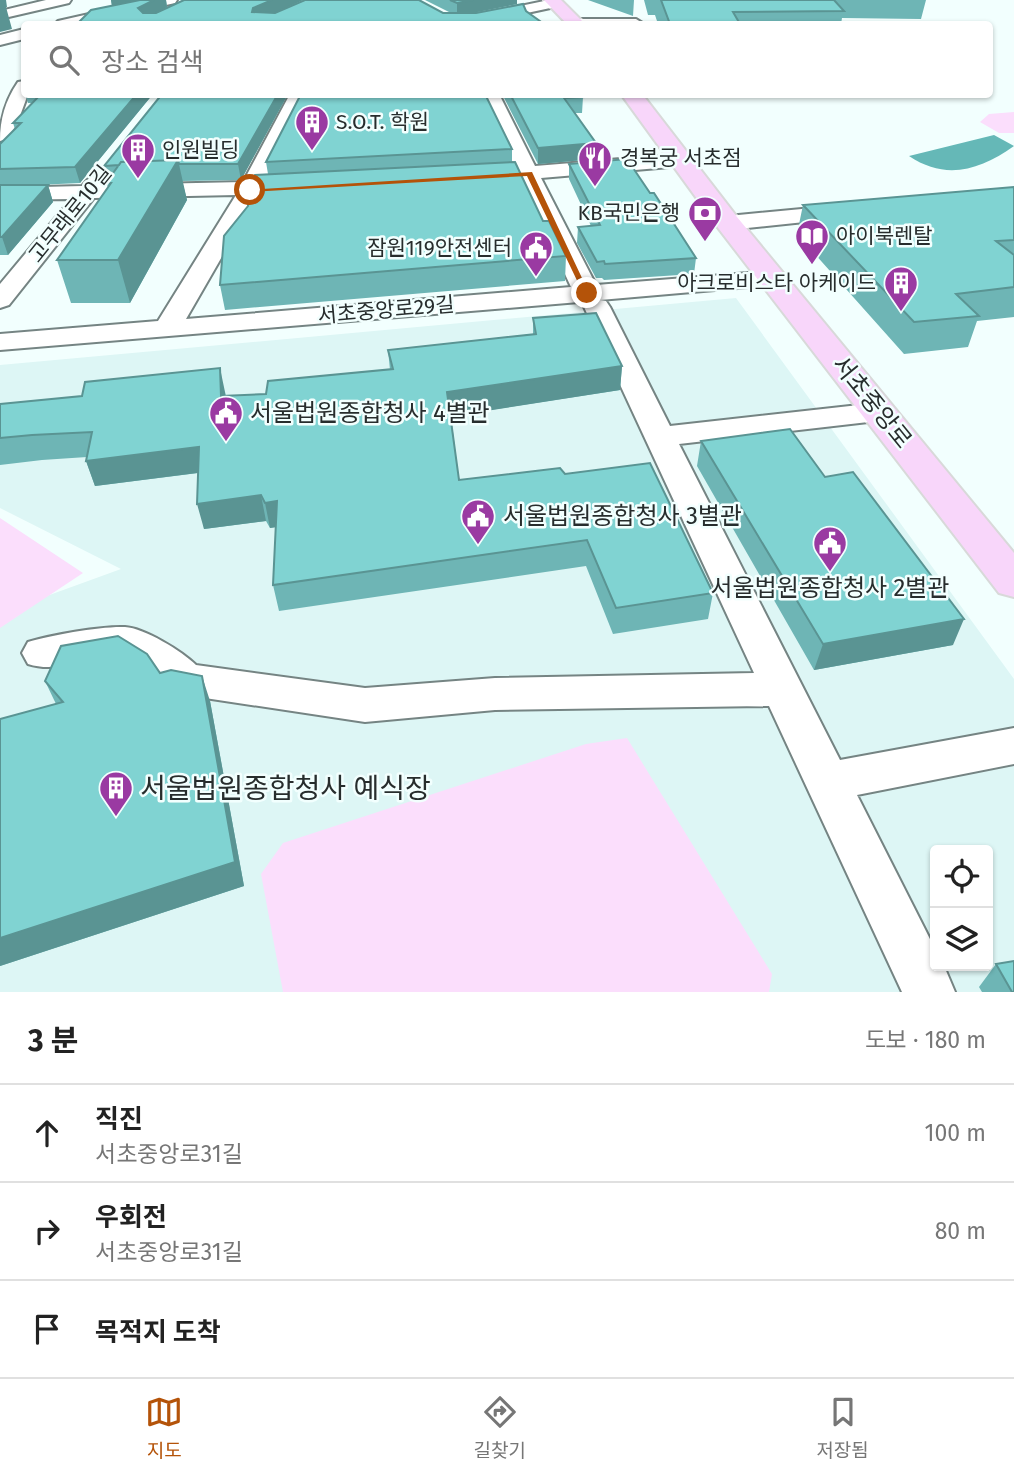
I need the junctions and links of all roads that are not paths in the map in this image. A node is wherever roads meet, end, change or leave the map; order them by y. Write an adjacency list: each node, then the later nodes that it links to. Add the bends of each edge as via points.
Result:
1 (64, 0): 7 (street)
2 (148, 0): 6 (street)
3 (170, 0): 6 (street)
4 (554, 2): 10 (street); 11 (main road)
5 (184, 8): 8 (street)
6 (113, 11): 9 (street)
7 (2, 14)
8 (162, 18)
9 (75, 21)
10 (457, 21)
11 (573, 21)
12 (21, 35): 13 (street)
13 (0, 40)
14 (21, 90): 18 (street)
15 (297, 98): 25 (street)
16 (492, 98): 21 (street)
17 (634, 98): 19 (main road, 서초중앙로)
18 (0, 135)
19 (682, 160): 21 (street); 28 (main road, 서초중앙로)
20 (113, 161): 24 (street, 고무래로10길)
21 (529, 174): 22 (street); 31 (street)
22 (460, 178)
23 (315, 186): 25 (street)
24 (89, 190): 25 (street); 26 (street); 30 (street, 고무래로10길)
25 (250, 190): 32 (street)
26 (0, 194)
27 (862, 210): 28 (street)
28 (728, 223): 29 (main road, 서초중앙로)
29 (772, 278): 31 (street, 서초중앙로29길); 34 (main road, 서초중앙로)
30 (0, 300)
31 (592, 300): 32 (street, 서초중앙로29길); 35 (street)
32 (167, 328): 33 (street, 서초중앙로29길)
33 (0, 342)
34 (877, 412): 35 (street); 36 (main road, 서초중앙로)
35 (660, 437): 38 (street)
36 (1014, 582)
37 (42, 653): 38 (street, via 126,642 171,665 185,679 365,705 495,694)
38 (782, 689): 40 (street)
39 (1014, 746): 40 (street)
40 (827, 782): 41 (street)
41 (929, 992)

